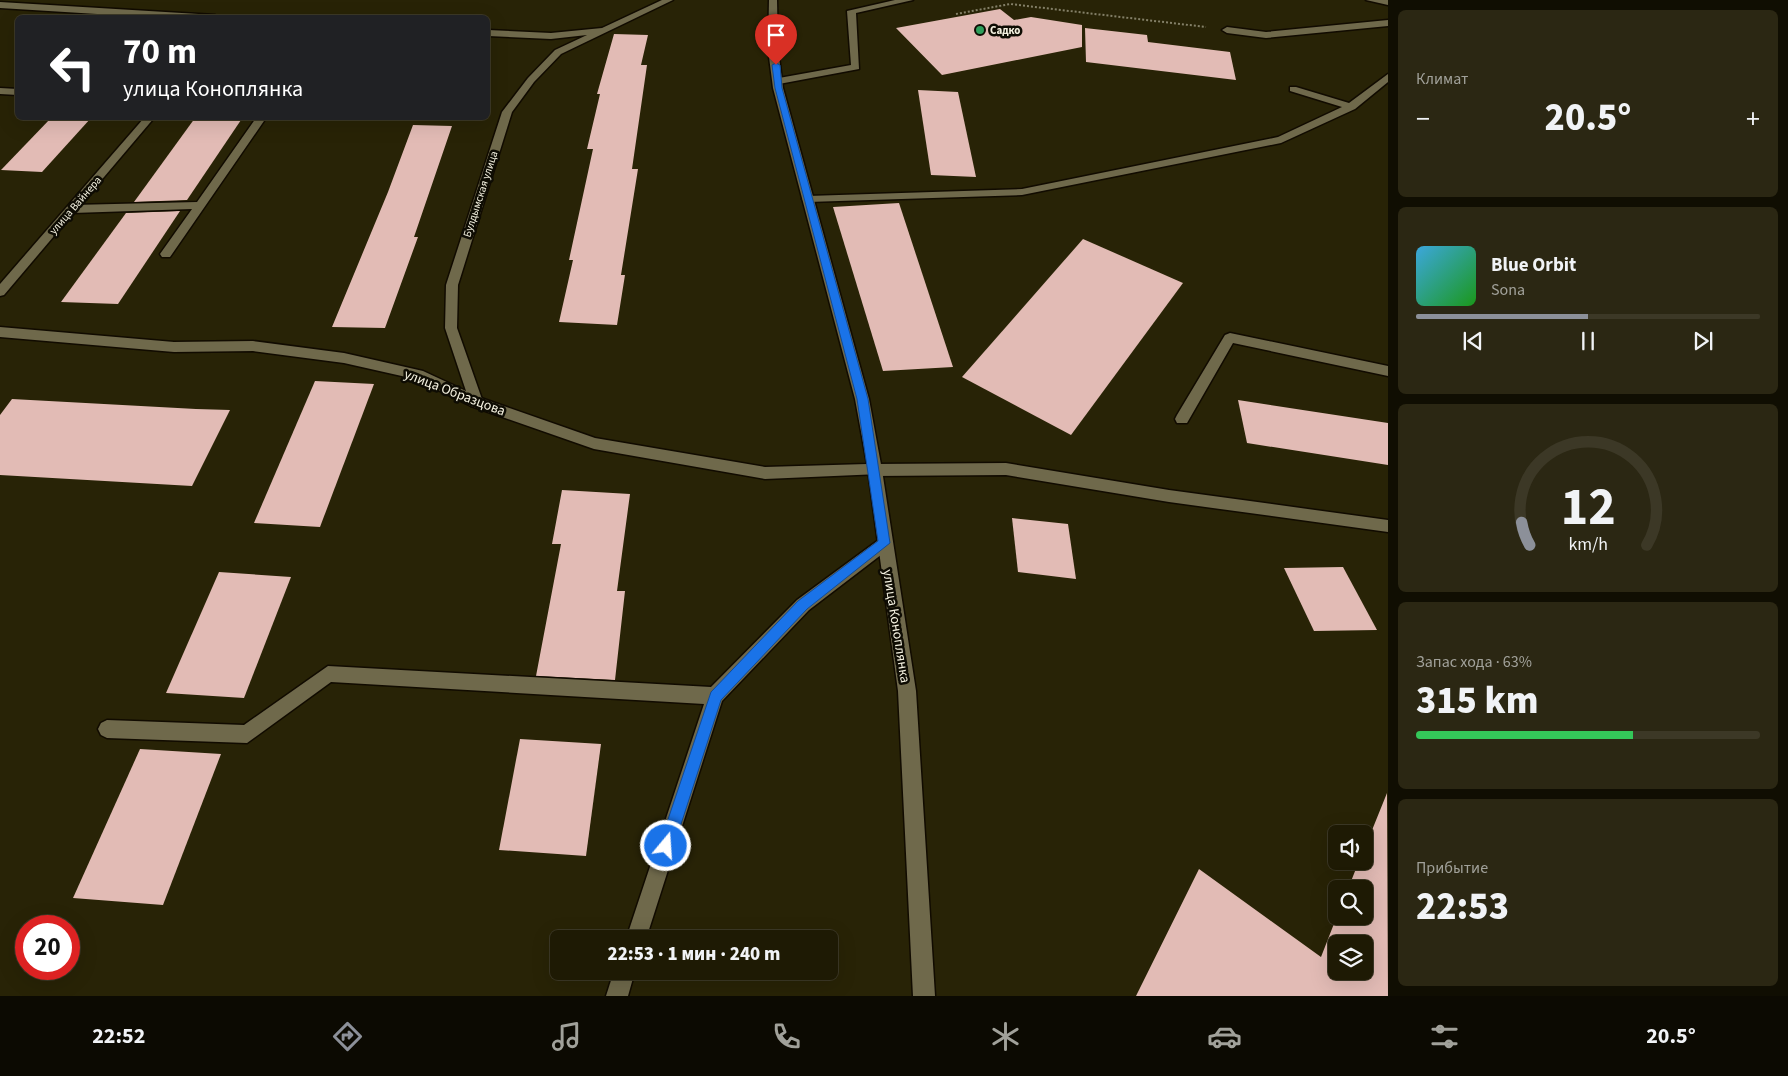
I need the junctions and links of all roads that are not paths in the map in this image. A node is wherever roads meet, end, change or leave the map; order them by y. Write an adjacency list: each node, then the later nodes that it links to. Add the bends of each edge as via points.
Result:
1 (669, 0): 9 (street, Булдымская улица)
2 (773, 0): 13 (street, улица Коноплянка, via 774,48)
3 (909, 0): 13 (street, via 851,11 856,67)
4 (1370, 0): 5 (street)
5 (1388, 2)
6 (0, 6): 7 (street)
7 (161, 15)
8 (1388, 23): 10 (street, via 1266,35)
9 (604, 30): 11 (street, via 551,36); 27 (street, Булдымская улица, via 558,52 507,112 452,285 451,328)
10 (1226, 30)
11 (490, 33)
12 (1388, 77): 17 (street)
13 (779, 81): 20 (street, улица Коноплянка, via 778,88)
14 (1293, 89): 17 (street)
15 (0, 92): 16 (street)
16 (15, 92)
17 (1351, 107): 20 (street, via 1281,140 1022,192)
18 (147, 120): 22 (street, улица Вайнера)
19 (260, 120): 21 (street)
20 (808, 199): 29 (street, улица Коноплянка, via 862,399)
21 (199, 205): 22 (street); 23 (street)
22 (73, 209): 24 (street, улица Вайнера)
23 (166, 254)
24 (0, 292)
25 (0, 332): 27 (street, улица Образцова, via 174,347 253,346 344,358 418,375)
26 (1388, 371): 28 (street, via 1230,338)
27 (476, 402): 29 (street, улица Образцова, via 594,443 765,473)
28 (1182, 419)
29 (875, 470): 30 (street, улица Образцова, via 1006,469 1169,496); 31 (street, улица Коноплянка)
30 (1388, 526)
31 (884, 543): 32 (street, via 803,605); 37 (street, улица Коноплянка, via 907,691)
32 (715, 696): 33 (street, via 328,674 247,734); 34 (street)
33 (107, 729)
34 (639, 930)
35 (622, 980): 36 (street)
36 (617, 996)
37 (924, 996)

